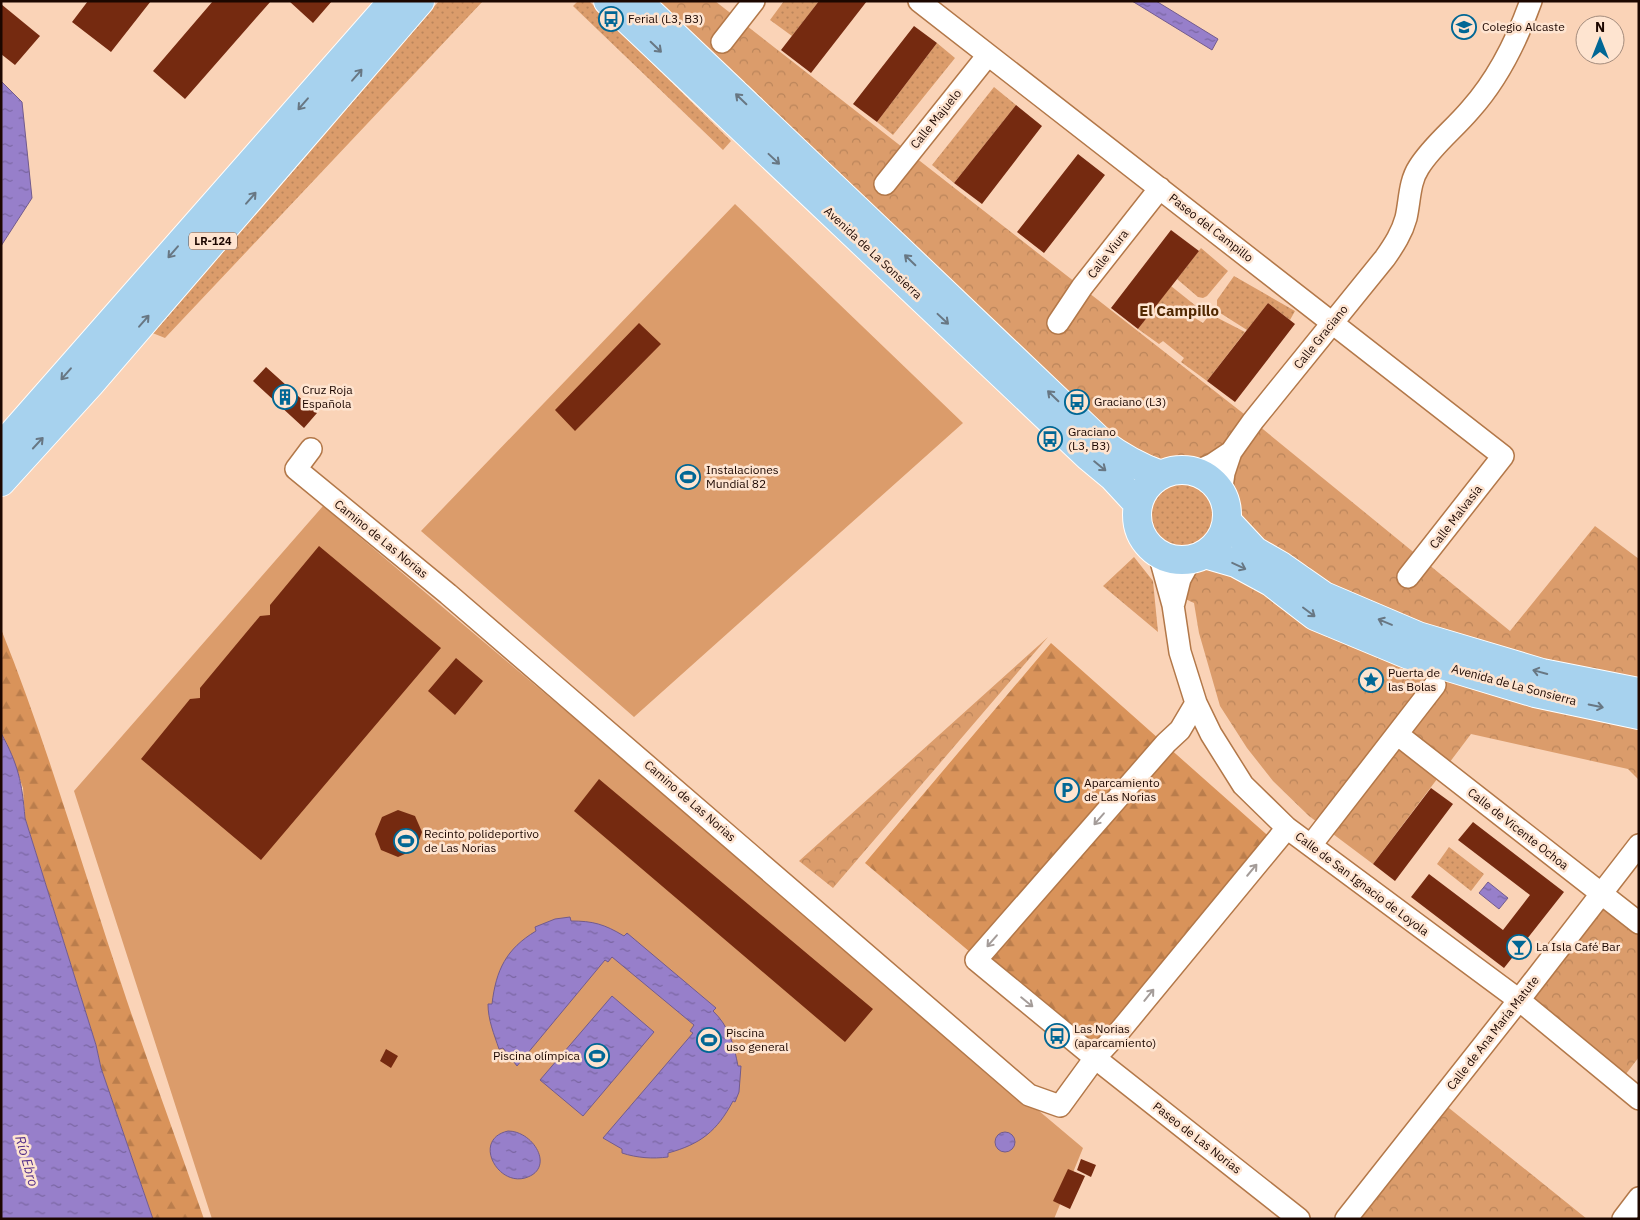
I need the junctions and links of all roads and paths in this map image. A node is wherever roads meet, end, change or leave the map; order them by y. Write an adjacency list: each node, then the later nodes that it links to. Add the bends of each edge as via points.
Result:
1 (393, 1): 14 (main road, LR-124, one-way to 14)
2 (420, 1): 20 (main road, LR-124, one-way to 2)
3 (608, 1): 22 (main road, Avenida de La Sonsierra, one-way to 22, via 1089,457 1114,477)
4 (638, 1): 19 (main road, Avenida de La Sonsierra, one-way to 4, via 1122,458 1102,443)
5 (754, 1): 8 (street)
6 (919, 1): 9 (street, Paseo del Campillo)
7 (1530, 1): 13 (street, Calle Graciano, via 1517,35 1496,74 1470,110 1418,168 1399,237)
8 (722, 42)
9 (988, 55): 10 (street, Calle Majuelo); 11 (street, Paseo del Campillo)
10 (885, 184)
11 (1160, 188): 12 (street, Calle Viura); 13 (street, Paseo del Campillo)
12 (1058, 322)
13 (1332, 323): 16 (street, Calle Graciano, via 1252,420); 17 (street, Paseo del Campillo)
14 (1, 447)
15 (311, 449): 41 (street, Camino de Las Norias, via 296,469 456,600 1030,1095 1060,1106)
16 (1231, 452): 18 (street, Calle Graciano); 21 (street, Calle Graciano)
17 (1503, 456): 26 (street, Calle Malvasía)
18 (1195, 472): 19 (main road, via 1178,470); 21 (main road, via 1206,477)
19 (1161, 475): 22 (main road, via 1143,492)
20 (3, 481)
21 (1221, 494): 23 (main road, via 1226,507)
22 (1138, 504): 24 (main road, via 1140,533)
23 (1226, 521): 25 (main road, via 1219,539); 29 (main road, Avenida de La Sonsierra, one-way to 23, via 1542,673 1418,636 1324,596 1255,550)
24 (1159, 554): 25 (main road, via 1175,560); 27 (street, Calle de San Ignacio de Loyola)
25 (1198, 556): 27 (street, Calle de San Ignacio de Loyola, via 1180,579); 31 (main road, Avenida de La Sonsierra, one-way to 31, via 1236,563 1271,582 1315,616 1408,655 1535,693)
26 (1408, 577)
27 (1173, 606): 30 (street, Calle de San Ignacio de Loyola, via 1180,652)
28 (1435, 685): 33 (street)
29 (1639, 692)
30 (1196, 703): 32 (street, Calle de San Ignacio de Loyola); 34 (street)
31 (1639, 715)
32 (1211, 734): 34 (street, via 1197,729); 35 (street, Calle de San Ignacio de Loyola, via 1243,785)
33 (1396, 734): 36 (street); 38 (street, Calle de Vicente Ochoa)
34 (1173, 737): 41 (street, Paseo de Las Norias, one-way to 41, via 976,960)
35 (1287, 828): 36 (street, Calle de San Ignacio de Loyola); 41 (street, one-way to 35)
36 (1310, 844): 40 (street, Calle de San Ignacio de Loyola)
37 (1639, 845): 38 (street, Calle de Ana María Matute)
38 (1601, 893): 39 (street, Calle de Vicente Ochoa); 40 (street, Calle de Ana María Matute)
39 (1639, 923)
40 (1518, 1000): 42 (street, Calle de San Ignacio de Loyola); 45 (street, Calle de Ana María Matute)
41 (1095, 1058): 44 (street, Paseo de Las Norias)
42 (1639, 1100)
43 (1639, 1198): 46 (street)
44 (1299, 1219)
45 (1346, 1219)
46 (1623, 1219)

